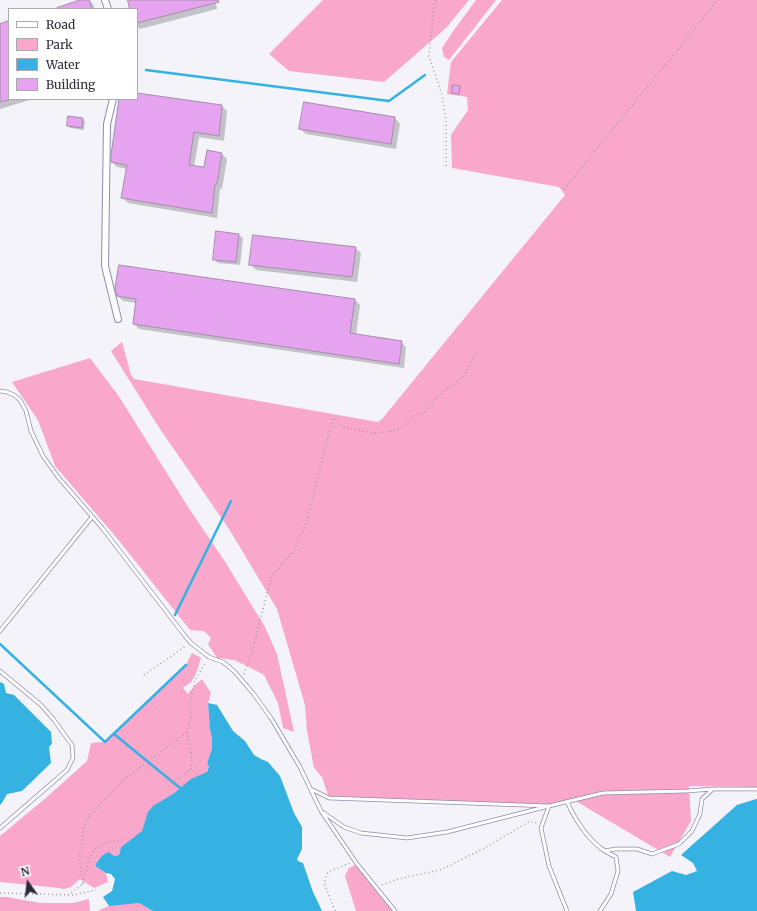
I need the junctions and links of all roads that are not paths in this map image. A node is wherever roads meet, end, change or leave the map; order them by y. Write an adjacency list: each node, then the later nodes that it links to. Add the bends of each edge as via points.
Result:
1 (113, 100): 2 (street, via 107,124 105,266)
2 (118, 320)
3 (0, 392): 4 (lane, via 7,392 20,400 43,456)
4 (92, 517): 5 (lane); 7 (lane, via 191,643 208,657 223,662 253,693 271,718)
5 (0, 631)
6 (0, 672): 13 (lane, via 41,705 72,745 73,758 67,770)
7 (311, 789): 11 (lane, via 329,798); 12 (lane)
8 (713, 789): 9 (lane); 10 (lane, via 687,792 603,793); 14 (lane, via 702,799 700,814 692,831 679,844 652,854 637,849)
9 (757, 789)
10 (567, 802): 11 (lane); 14 (lane, via 577,820)
11 (548, 806): 12 (lane, via 447,832 406,838 361,833 344,827); 16 (lane, via 541,828 549,866)
12 (321, 811): 15 (lane, via 355,861)
13 (0, 828)
14 (604, 851): 17 (lane, via 616,857 618,871 612,894)
15 (395, 911)
16 (567, 911)
17 (600, 911)

